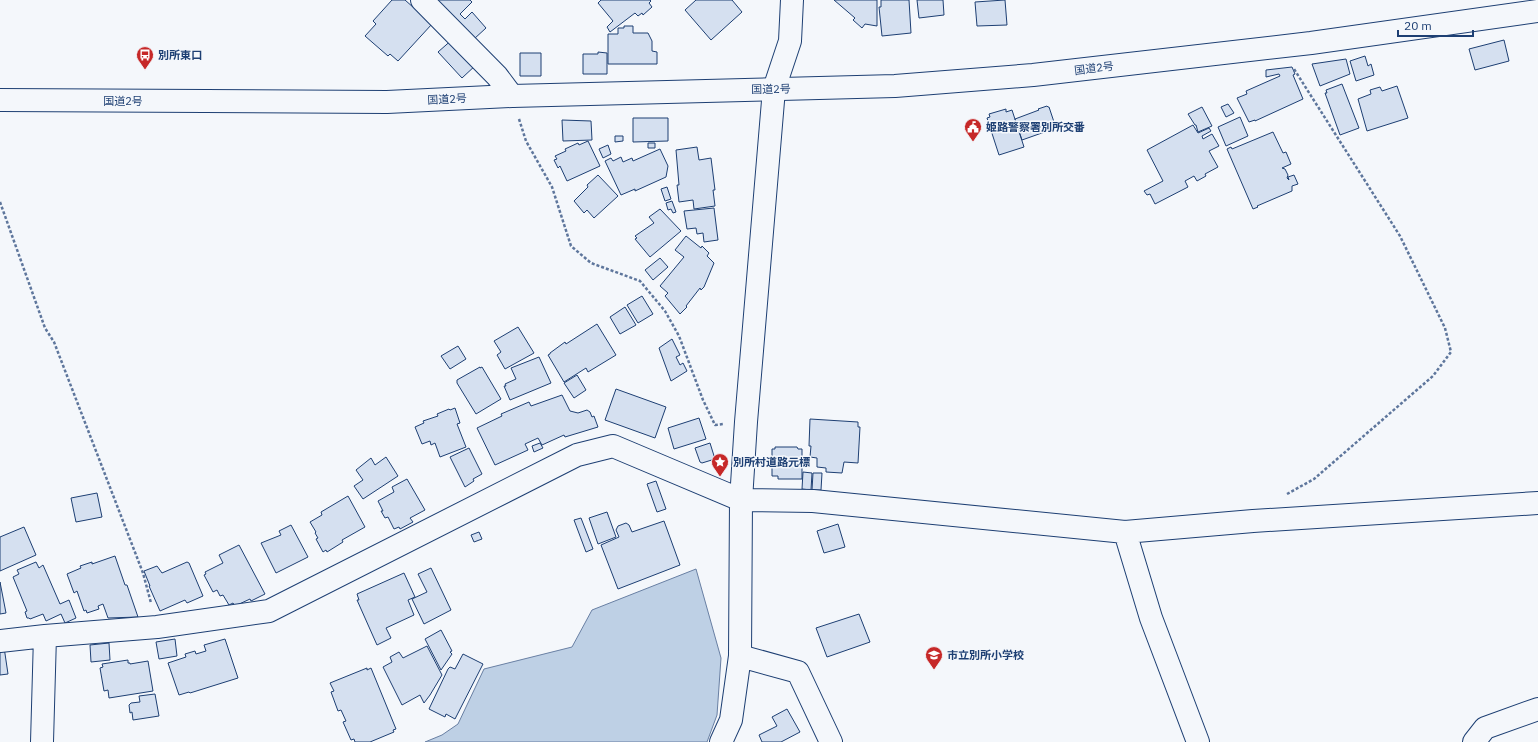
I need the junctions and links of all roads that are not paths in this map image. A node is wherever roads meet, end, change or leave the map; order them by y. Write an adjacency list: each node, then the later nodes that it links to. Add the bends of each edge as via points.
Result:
1 (422, 0): 5 (main road, via 497,76)
2 (792, 0): 4 (main road, via 790,41)
3 (1538, 10): 4 (main road, 国道2号, via 1312,43 975,81)
4 (774, 89): 5 (main road, 国道2号); 7 (main road)
5 (512, 96): 6 (main road, 国道2号, via 387,102)
6 (0, 100)
7 (741, 500): 9 (main road, via 814,501); 10 (main road, via 613,446 577,455 269,612 157,627); 12 (main road)
8 (1538, 503): 9 (main road, via 1253,521)
9 (1125, 532): 17 (main road, via 1151,618)
10 (44, 636): 11 (main road); 14 (main road)
11 (0, 641)
12 (740, 656): 15 (main road, via 731,720); 16 (main road, via 798,672)
13 (1538, 709): 18 (main road, via 1485,728)
14 (42, 742)
15 (721, 742)
16 (831, 742)
17 (1198, 742)
18 (1474, 742)

